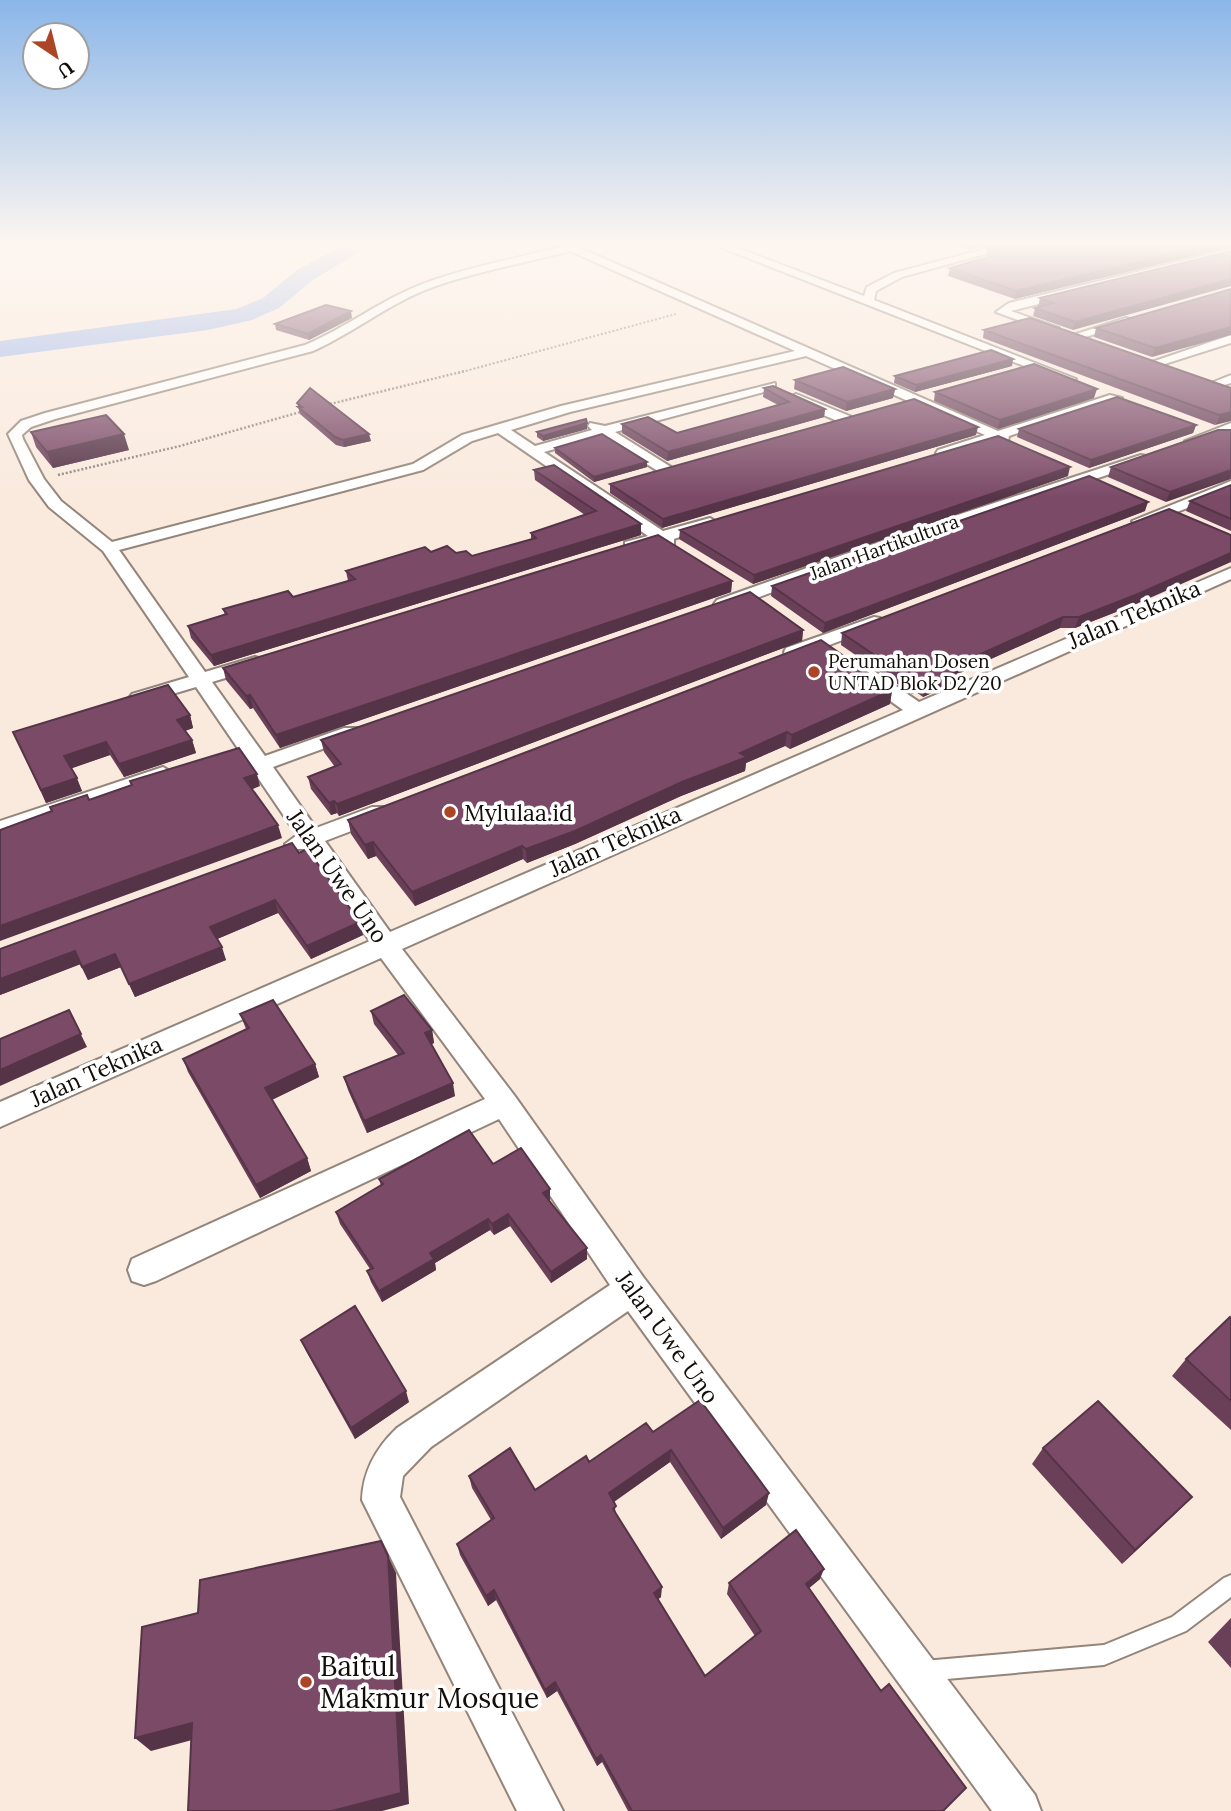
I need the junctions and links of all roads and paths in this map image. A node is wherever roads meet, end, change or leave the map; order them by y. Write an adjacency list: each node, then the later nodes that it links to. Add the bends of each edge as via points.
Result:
1 (351, 329): 38 (street, Jalan Uwe Uno, via 309,348 26,424 15,434)
2 (625, 329): 20 (path)
3 (754, 329): 10 (street)
4 (940, 329): 11 (street)
5 (1053, 329): 7 (street)
6 (1100, 329): 7 (street)
7 (1076, 336): 9 (street)
8 (1228, 342): 14 (street, via 1146,362)
9 (1101, 346)
10 (806, 352): 12 (street); 19 (street)
11 (1036, 365): 13 (street); 29 (street, via 1121,400)
12 (736, 370): 16 (street); 22 (street)
13 (1009, 373)
14 (1176, 373)
15 (1231, 379): 17 (street, via 1206,383)
16 (770, 386): 25 (street, via 853,419); 27 (street)
17 (1231, 392)
18 (943, 393): 19 (street)
19 (917, 400): 21 (street); 29 (street)
20 (318, 407)
21 (894, 407)
22 (566, 409): 26 (street); 27 (street)
23 (306, 410): 38 (path)
24 (1190, 424): 28 (street)
25 (821, 427)
26 (499, 428): 32 (street); 47 (street, via 449,447 418,467)
27 (604, 432): 32 (street); 36 (street, via 673,468)
28 (1225, 433): 31 (street)
29 (996, 435): 30 (street); 34 (street)
30 (1020, 446)
31 (1178, 446)
32 (531, 451): 46 (street, via 599,488)
33 (1153, 455): 37 (street, Jalan Hartikultura)
34 (922, 461)
35 (1068, 467): 37 (street)
36 (642, 477)
37 (1092, 477): 40 (street); 52 (street, Jalan Hartikultura, via 933,528)
38 (37, 480): 47 (street, Jalan Uwe Uno, via 55,504)
39 (1231, 486): 42 (street)
40 (1117, 488)
41 (1142, 500): 42 (street)
42 (1167, 511): 44 (street); 45 (street)
43 (726, 518): 46 (street)
44 (1188, 521)
45 (1116, 530)
46 (660, 537): 48 (street); 49 (street)
47 (109, 548): 60 (street, Jalan Uwe Uno)
48 (620, 550)
49 (683, 552)
50 (1231, 573): 62 (street, Jalan Teknika)
51 (729, 580): 52 (street)
52 (752, 594): 53 (street); 54 (street, Jalan Hartikultura)
53 (775, 610)
54 (699, 611)
55 (897, 613): 57 (street)
56 (797, 626): 57 (street)
57 (820, 642): 59 (street); 62 (street)
58 (266, 660): 60 (street)
59 (768, 662)
60 (200, 680): 61 (street); 64 (street, Jalan Uwe Uno)
61 (124, 703)
62 (915, 709): 72 (street, Jalan Teknika)
63 (365, 727): 66 (street)
64 (247, 746): 65 (street); 66 (street, Jalan Uwe Uno)
65 (221, 755)
66 (261, 764): 70 (street, Jalan Uwe Uno)
67 (182, 768): 69 (street)
68 (403, 803): 70 (street)
69 (0, 829)
70 (312, 838): 71 (street); 72 (street, Jalan Uwe Uno)
71 (273, 853)
72 (384, 943): 73 (street, Jalan Uwe Uno); 74 (street, Jalan Teknika)
73 (504, 1103): 75 (street); 76 (street, Jalan Uwe Uno)
74 (0, 1115)
75 (144, 1270)
76 (632, 1289): 78 (street, Jalan Uwe Uno); 79 (street, via 418,1434 384,1469 380,1483 381,1500)
77 (1231, 1585): 78 (lane, via 1179,1623 1104,1655)
78 (917, 1671): 80 (street, Jalan Uwe Uno)
79 (541, 1811)
80 (1019, 1811)

